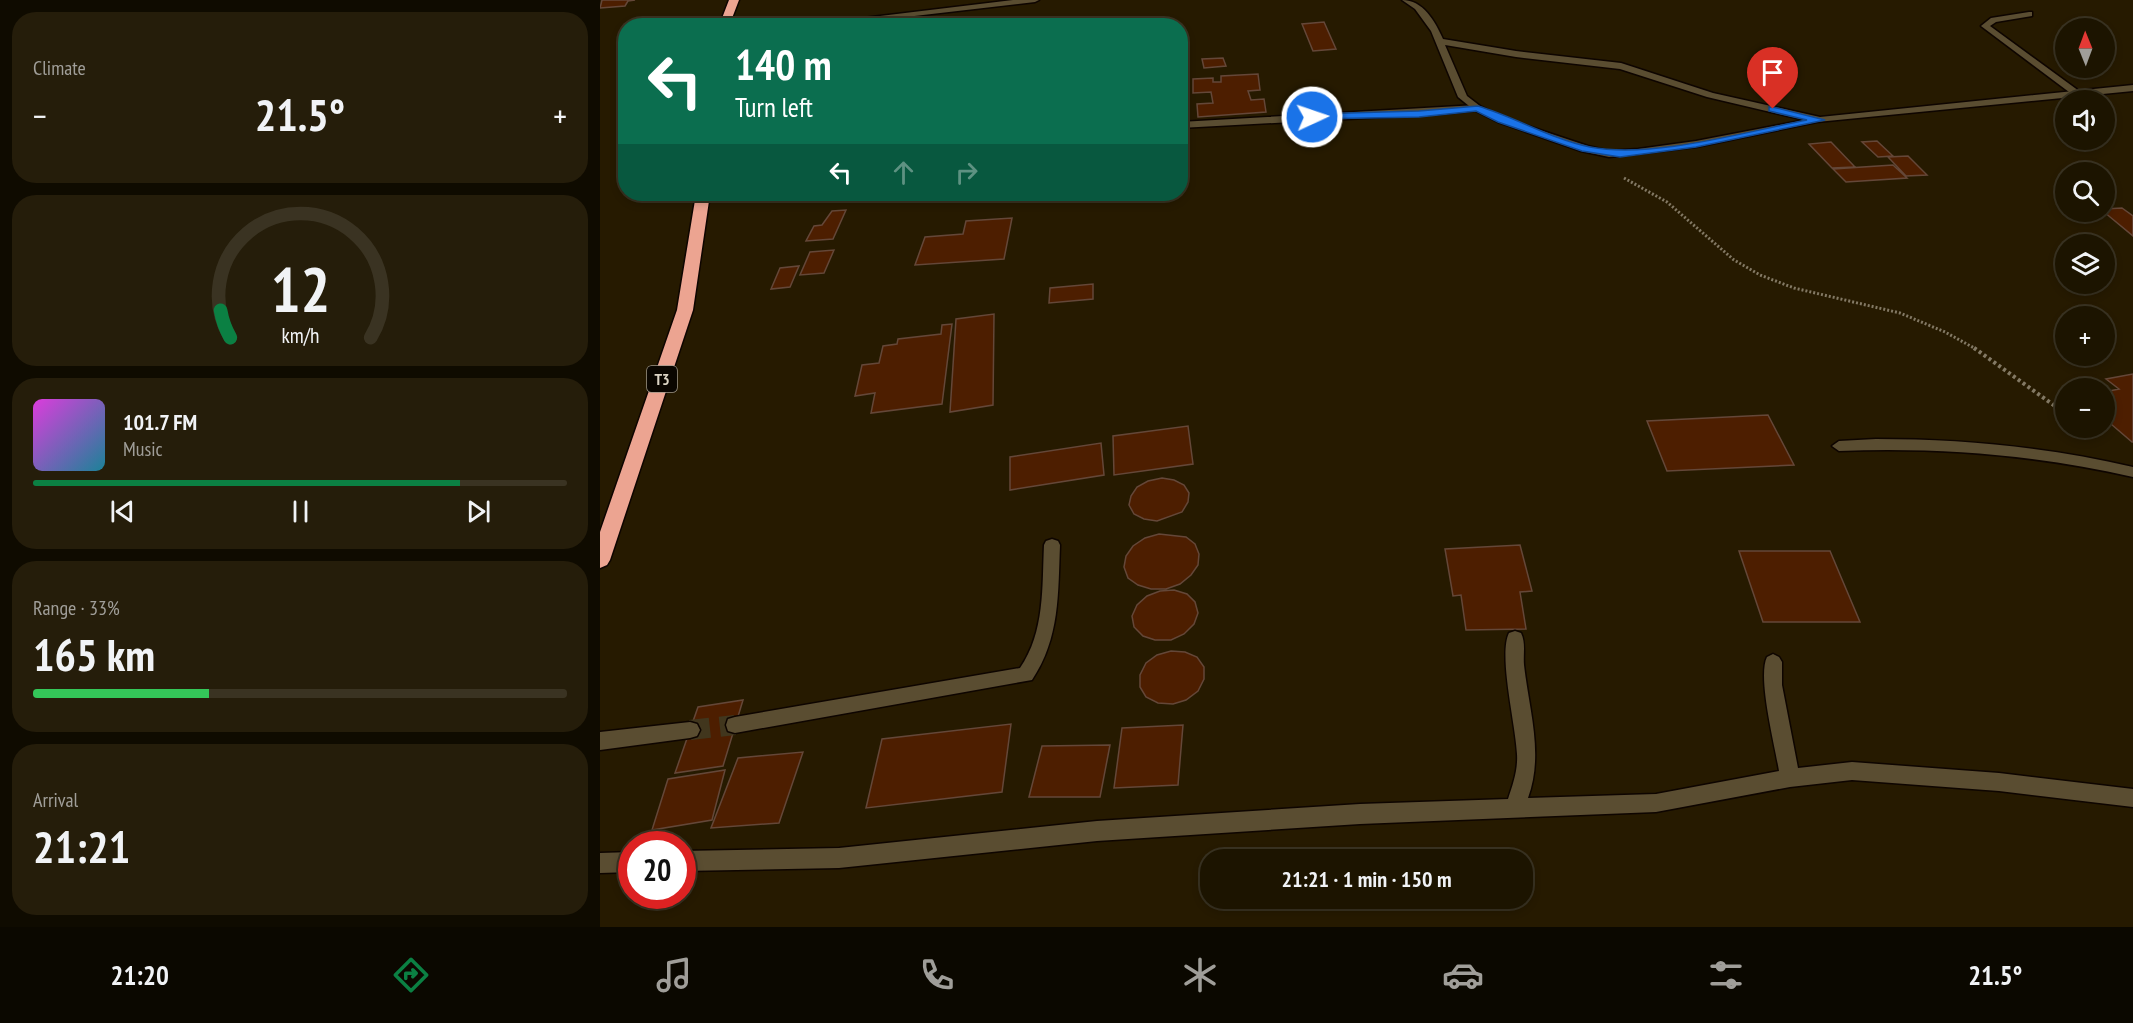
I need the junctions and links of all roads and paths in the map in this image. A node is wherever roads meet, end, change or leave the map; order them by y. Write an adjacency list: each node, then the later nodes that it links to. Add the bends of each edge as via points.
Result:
1 (734, 0): 5 (highway)
2 (1035, 0): 6 (street)
3 (1406, 0): 7 (street, via 1418,7)
4 (2029, 14): 9 (street, via 1994,20 1985,26)
5 (727, 18)
6 (873, 18)
7 (1439, 41): 12 (street, via 1463,97); 13 (street, via 1621,66 1710,95)
8 (2133, 88): 10 (street)
9 (2072, 90)
10 (2110, 90)
11 (2055, 95): 13 (street)
12 (1478, 108): 14 (street); 15 (street, via 1501,120)
13 (1820, 120): 15 (street, via 1696,144 1620,154)
14 (1188, 125)
15 (1598, 152): 17 (path, via 1613,170 1668,203 1734,260 1759,275 1815,296 1898,312 1929,324 2003,364)
16 (702, 201): 21 (highway, T3, via 685,310)
17 (2055, 405)
18 (1839, 446): 19 (street, via 2017,450)
19 (2133, 472)
20 (1052, 545): 24 (street, via 1046,638 1037,661 1026,675)
21 (600, 560)
22 (1515, 638): 29 (street, via 1527,755 1525,779)
23 (1773, 662): 27 (street, via 1773,685)
24 (735, 725)
25 (690, 730): 26 (street)
26 (600, 741)
27 (1790, 778): 28 (street, via 1852,771 1999,782); 29 (street, via 1656,803)
28 (2133, 798)
29 (1515, 806): 30 (street, via 1097,831 839,858)
30 (696, 861)
31 (618, 862): 32 (street)
32 (600, 863)

